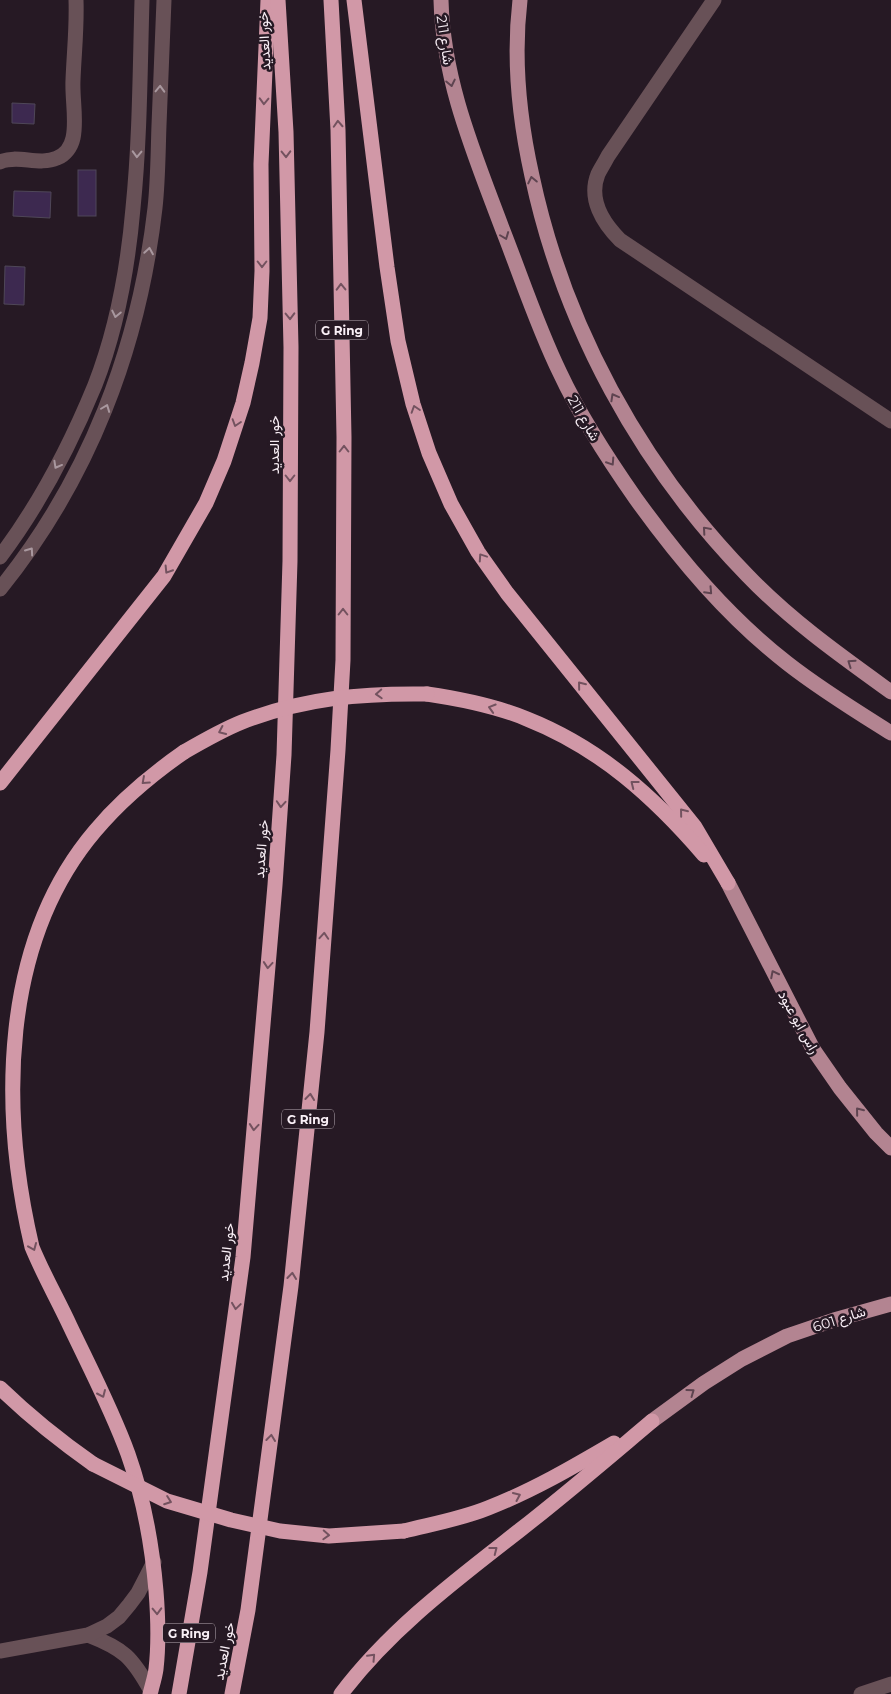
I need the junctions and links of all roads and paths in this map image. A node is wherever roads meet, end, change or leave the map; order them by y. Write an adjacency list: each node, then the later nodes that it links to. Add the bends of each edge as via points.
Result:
1 (76, 0): 11 (street, via 74,131 70,147 64,154 48,161)
2 (142, 0): 13 (street, one-way to 13, via 133,209 113,327 95,384 66,448 34,506)
3 (164, 0): 14 (street, one-way to 3, via 42,533 80,468 113,390 135,321 155,206)
4 (268, 0): 17 (highway, one-way to 17, via 261,164 260,318 243,403 224,461 206,503 164,576)
5 (278, 0): 28 (highway, خور العديد / G Ring, one-way to 28, via 286,132 291,347 290,571 284,755 243,1257 200,1572)
6 (331, 0): 29 (highway, خور العديد / G Ring, one-way to 6, via 248,1610 291,1286 317,1032 338,750 343,660 344,437 338,130)
7 (354, 0): 18 (highway, one-way to 7, via 695,827 507,593 451,504 429,453 398,341)
8 (440, 0): 16 (main road, شارع 211, one-way to 16, via 448,66 464,127 529,304 577,408 598,443 670,546 725,609 815,685)
9 (520, 0): 15 (main road, one-way to 9, via 805,628 748,576 673,489 611,392 563,286 540,217 518,96)
10 (714, 0): 12 (street, via 608,156 598,175 595,195 600,215 620,240)
11 (0, 162)
12 (891, 421)
13 (0, 557)
14 (0, 589)
15 (891, 692)
16 (891, 733)
17 (0, 783)
18 (728, 883): 19 (main road, راس ابو عبود, one-way to 18, via 840,1088 813,1049); 23 (highway, one-way to 23, bridge, via 644,792 612,766 568,738 527,719 485,705 427,694 385,693 314,700 241,722 184,752 151,775 94,831 48,899 16,980 2,1064 6,1154 16,1201 32,1246 95,1377 128,1455 144,1507)
19 (891, 1148)
20 (891, 1304): 22 (main road, شارع 601, one-way to 20, via 742,1359 787,1336)
21 (0, 1388): 22 (highway, one-way to 22, bridge, via 63,1444 92,1464 167,1501 280,1532 329,1536 404,1531 487,1509 531,1490)
22 (652, 1421): 30 (highway, one-way to 22, via 413,1616)
23 (154, 1562): 24 (street, via 138,1593 119,1617); 27 (highway, one-way to 27, via 158,1639)
24 (88, 1635): 25 (street); 27 (street, via 107,1642 131,1659)
25 (0, 1651)
26 (891, 1684): 31 (street)
27 (151, 1692)
28 (179, 1694)
29 (232, 1694)
30 (341, 1694)
31 (861, 1694)

